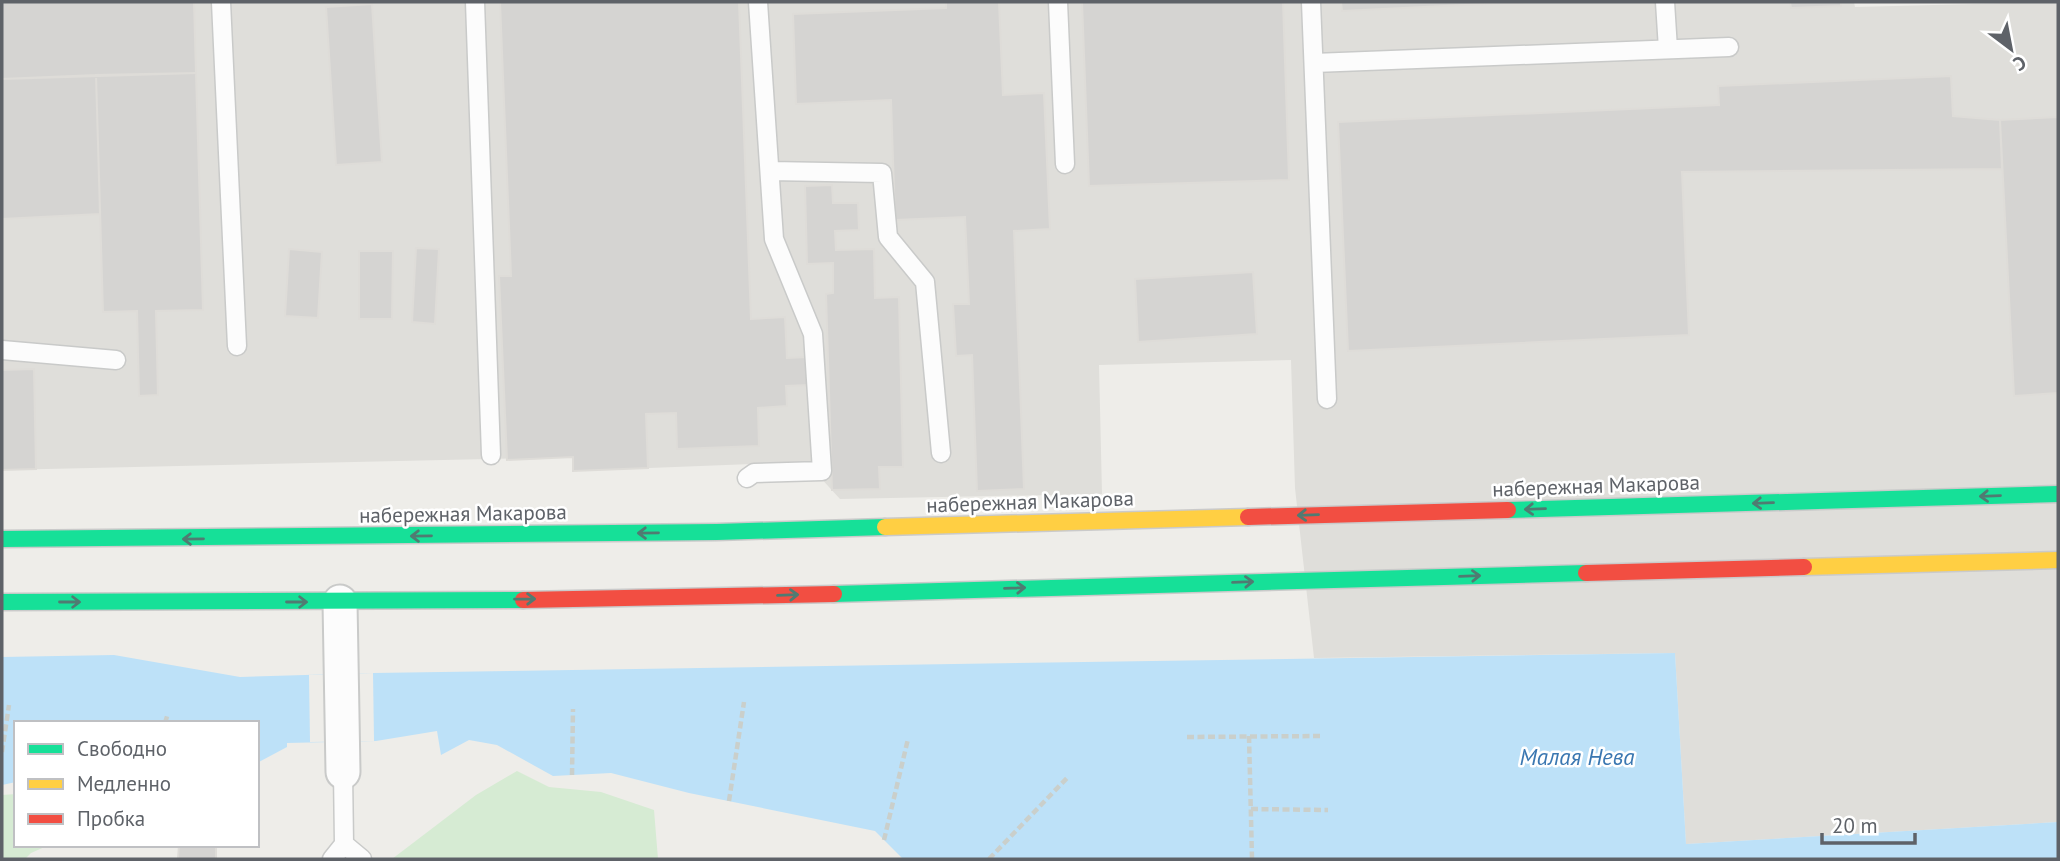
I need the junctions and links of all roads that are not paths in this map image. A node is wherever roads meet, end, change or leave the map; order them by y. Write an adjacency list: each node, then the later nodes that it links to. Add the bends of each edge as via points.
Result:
1 (220, 2): 12 (lane)
2 (475, 2): 17 (lane)
3 (758, 2): 11 (lane)
4 (1058, 2): 10 (lane)
5 (1311, 2): 9 (lane)
6 (1665, 2): 8 (lane)
7 (1729, 47): 8 (lane)
8 (1668, 49): 9 (lane)
9 (1314, 63): 15 (lane)
10 (1065, 164)
11 (770, 171): 16 (lane, via 882,173 888,237 925,282); 18 (lane, via 774,239 813,334 822,471 754,473)
12 (237, 346)
13 (2, 350): 14 (lane)
14 (116, 360)
15 (1327, 399)
16 (941, 453)
17 (491, 455)
18 (747, 478)
19 (2058, 494): 20 (main road, набережная Макарова, one-way to 20, via 717,532)
20 (2, 539)
21 (2058, 560): 22 (main road, one-way to 21, via 719,597)
22 (340, 602): 23 (main road, one-way to 22); 24 (street)
23 (2, 603)
24 (343, 756): 25 (lane)
25 (344, 844): 26 (lane); 27 (lane)
26 (332, 859)
27 (362, 859)

